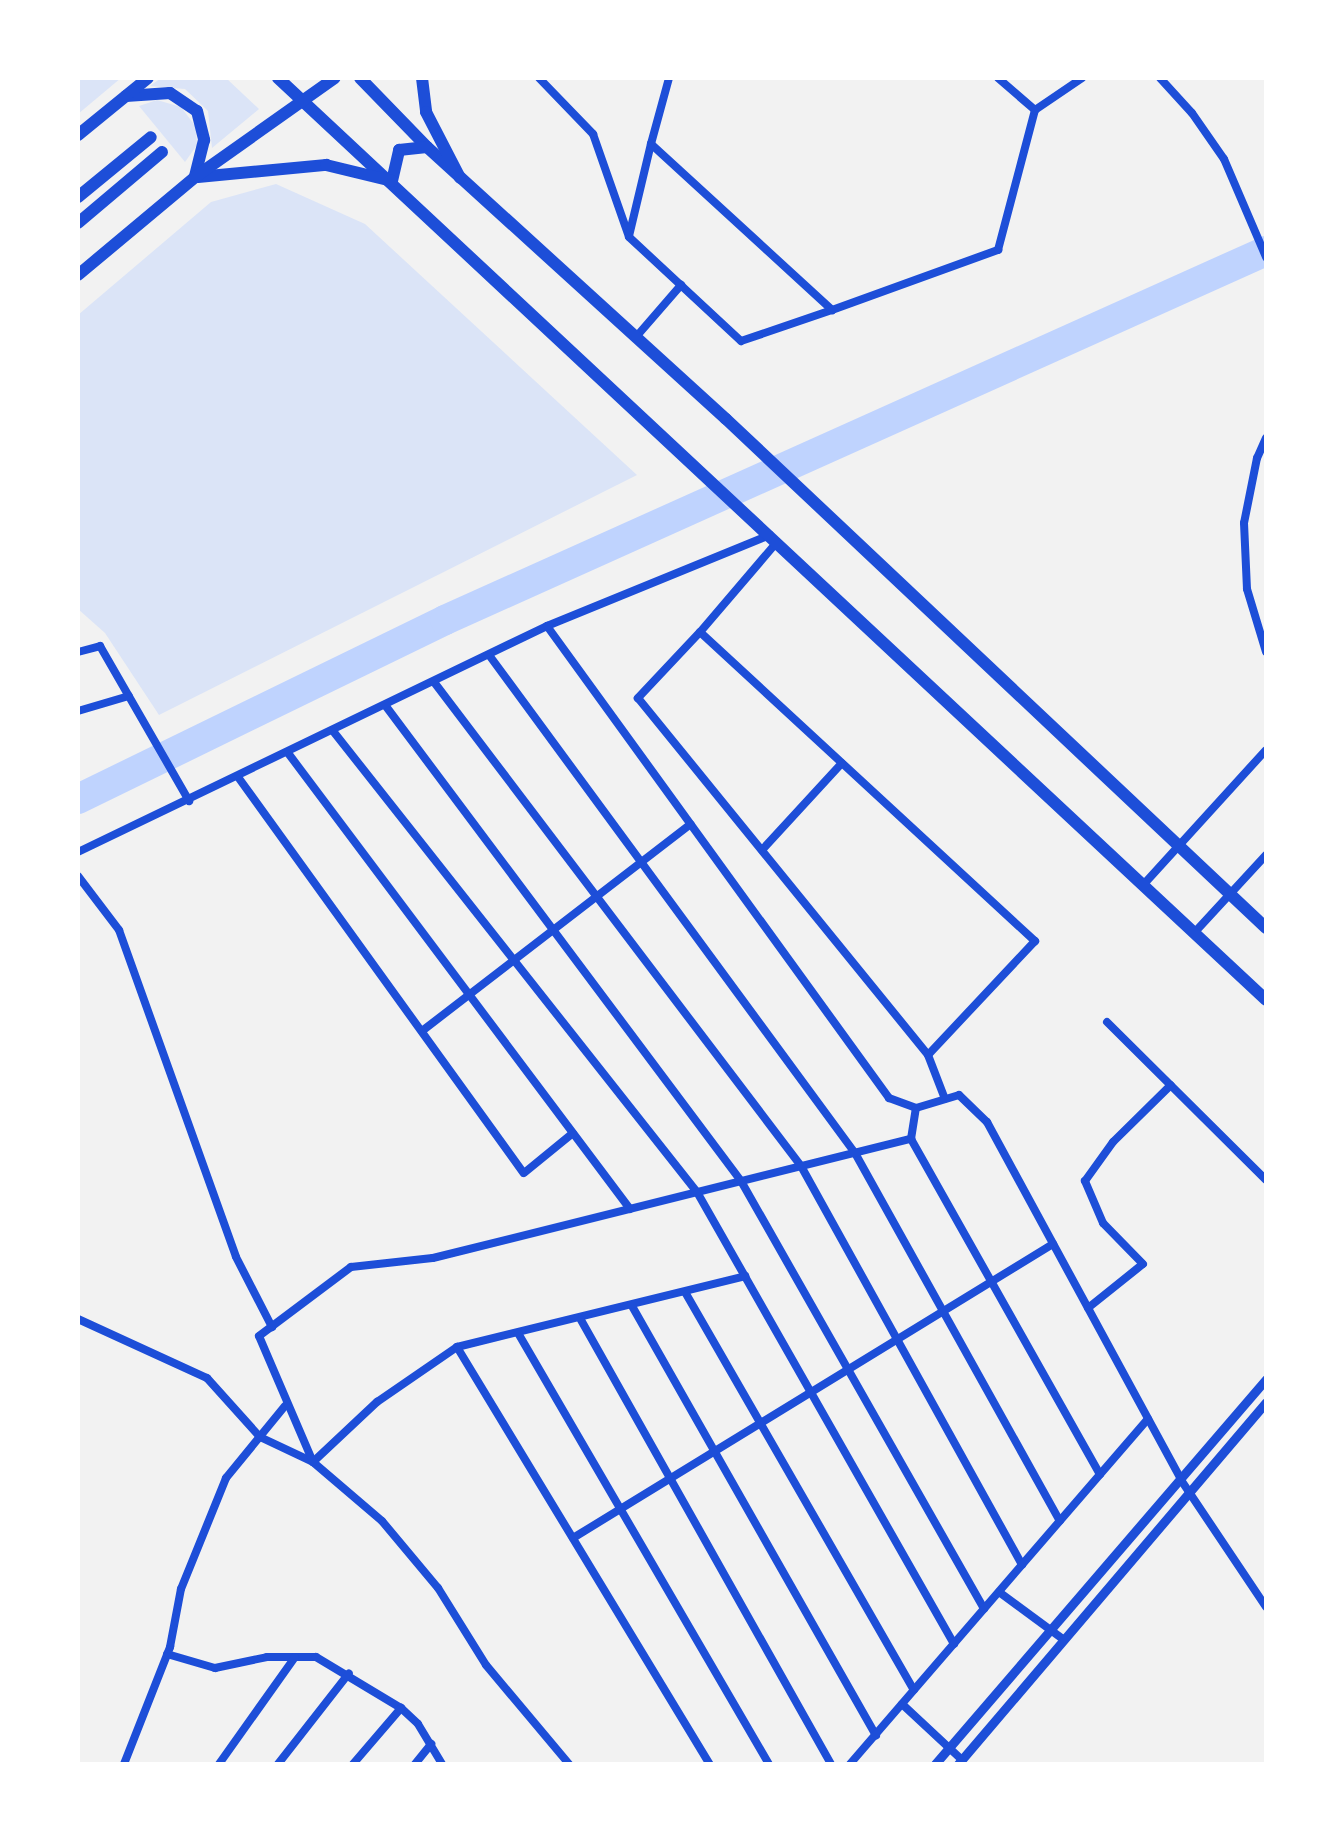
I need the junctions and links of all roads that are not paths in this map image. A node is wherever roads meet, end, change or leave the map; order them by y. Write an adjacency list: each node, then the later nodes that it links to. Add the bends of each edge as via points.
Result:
1 (136, 78): 12 (main road)
2 (148, 78): 12 (main road)
3 (278, 78): 13 (main road)
4 (335, 78): 13 (main road)
5 (360, 78): 18 (main road)
6 (422, 78): 21 (main road, via 426,112)
7 (539, 78): 25 (street, via 593,134)
8 (669, 78): 17 (street)
9 (998, 78): 14 (street)
10 (1082, 78): 14 (street)
11 (1160, 78): 26 (street, via 1224,159)
12 (126, 96): 15 (main road); 20 (main road, via 170,93 197,111 204,140)
13 (302, 101): 20 (main road); 22 (main road)
14 (1035, 110): 29 (street, via 998,250)
15 (78, 135)
16 (151, 137): 23 (main road)
17 (651, 144): 25 (street); 29 (street)
18 (427, 147): 21 (main road); 22 (main road, via 399,150)
19 (162, 152): 24 (main road)
20 (195, 177): 22 (main road, via 326,165); 27 (main road)
21 (460, 178): 30 (main road)
22 (392, 181): 32 (main road)
23 (78, 197)
24 (78, 223)
25 (629, 237): 28 (street)
26 (1266, 257)
27 (78, 275)
28 (681, 285): 29 (street, via 741,341); 30 (street)
29 (832, 310)
30 (636, 337): 49 (main road)
31 (1266, 438): 36 (street, via 1244,523 1247,589)
32 (773, 539): 33 (street); 34 (street); 55 (main road)
33 (547, 626): 37 (street); 48 (street)
34 (700, 632): 45 (street); 50 (street, via 638,698)
35 (78, 652): 39 (street, via 100,646)
36 (1266, 652)
37 (489, 655): 38 (street); 53 (street)
38 (434, 682): 40 (street); 57 (street)
39 (129, 696): 41 (street); 47 (street)
40 (385, 705): 42 (street); 59 (street)
41 (78, 711)
42 (333, 731): 44 (street); 61 (street)
43 (1266, 750): 49 (street)
44 (288, 753): 46 (street); 62 (street)
45 (842, 763): 50 (street); 66 (street, via 1035,941)
46 (238, 777): 47 (street); 65 (street)
47 (189, 801): 51 (street)
48 (691, 824): 53 (street); 69 (street, via 889,1098)
49 (1179, 846): 55 (street); 56 (main road)
50 (762, 850): 66 (street)
51 (78, 852)
52 (1266, 855): 56 (street)
53 (641, 863): 57 (street); 72 (street)
54 (78, 876): 87 (street, via 119,930 236,1257)
55 (1144, 884): 60 (main road)
56 (1231, 894): 58 (main road); 60 (street)
57 (597, 896): 59 (street); 73 (street)
58 (1266, 928)
59 (553, 930): 61 (street); 75 (street)
60 (1195, 932): 63 (main road)
61 (514, 960): 62 (street); 76 (street)
62 (469, 994): 65 (street); 70 (street)
63 (1266, 1000)
64 (1107, 1022): 67 (street)
65 (422, 1031): 70 (street, via 524,1173)
66 (928, 1055): 68 (street)
67 (1171, 1085): 74 (street); 83 (street, via 1113,1142 1085,1181 1103,1223 1143,1264)
68 (945, 1099): 69 (street); 78 (street, via 959,1095 987,1122)
69 (916, 1108): 71 (street)
70 (573, 1133): 77 (street)
71 (911, 1139): 72 (street); 80 (street)
72 (855, 1153): 73 (street); 84 (street)
73 (801, 1166): 75 (street); 89 (street)
74 (1266, 1180)
75 (741, 1181): 76 (street); 91 (street)
76 (697, 1192): 77 (street); 79 (street)
77 (630, 1209): 87 (street, via 433,1258 351,1267)
78 (1053, 1244): 80 (street); 83 (street)
79 (745, 1276): 81 (street); 93 (street)
80 (992, 1281): 84 (street); 102 (street)
81 (685, 1292): 82 (street); 98 (street)
82 (632, 1306): 86 (street); 100 (street)
83 (1088, 1308): 97 (street)
84 (943, 1311): 89 (street); 107 (street)
85 (78, 1319): 99 (street, via 207,1378)
86 (581, 1320): 88 (street); 103 (street)
87 (272, 1327): 96 (street, via 259,1336)
88 (518, 1333): 90 (street); 106 (street)
89 (897, 1339): 91 (street); 109 (street)
90 (457, 1347): 101 (street, via 377,1402); 108 (street)
91 (848, 1369): 93 (street); 112 (street)
92 (1266, 1379): 94 (street)
93 (811, 1392): 98 (street); 115 (street)
94 (1253, 1393): 95 (street); 104 (street)
95 (1265, 1403): 105 (street)
96 (285, 1406): 99 (street); 101 (street)
97 (1148, 1419): 102 (street); 104 (street)
98 (761, 1423): 100 (street); 119 (street)
99 (260, 1437): 101 (street); 116 (street, via 226,1478 181,1589)
100 (714, 1451): 103 (street); 122 (street)
101 (313, 1462): 132 (street, via 382,1521 438,1588 495,1677)
102 (1100, 1474): 107 (street)
103 (670, 1478): 106 (street); 135 (street)
104 (1181, 1480): 105 (street); 113 (street)
105 (1189, 1492): 111 (street); 114 (street)
106 (620, 1509): 108 (street); 134 (street)
107 (1060, 1521): 109 (street)
108 (573, 1538): 133 (street)
109 (1022, 1565): 110 (street)
110 (999, 1592): 112 (street); 113 (street)
111 (1266, 1607)
112 (984, 1609): 115 (street)
113 (1051, 1629): 114 (street); 124 (street)
114 (1064, 1640): 125 (street)
115 (954, 1644): 119 (street)
116 (167, 1654): 117 (street, via 215,1668); 126 (street)
117 (295, 1657): 118 (street, via 316,1657); 127 (street)
118 (349, 1673): 121 (street); 128 (street)
119 (914, 1690): 120 (street)
120 (902, 1704): 122 (street); 124 (street)
121 (401, 1708): 123 (street); 129 (street)
122 (876, 1735): 136 (street)
123 (431, 1744): 130 (street); 131 (street)
124 (949, 1748): 125 (street); 137 (street)
125 (960, 1762)
126 (124, 1764)
127 (219, 1764)
128 (278, 1764)
129 (353, 1764)
130 (415, 1764)
131 (442, 1764)
132 (569, 1764)
133 (710, 1764)
134 (769, 1764)
135 (831, 1764)
136 (850, 1764)
137 (935, 1764)

